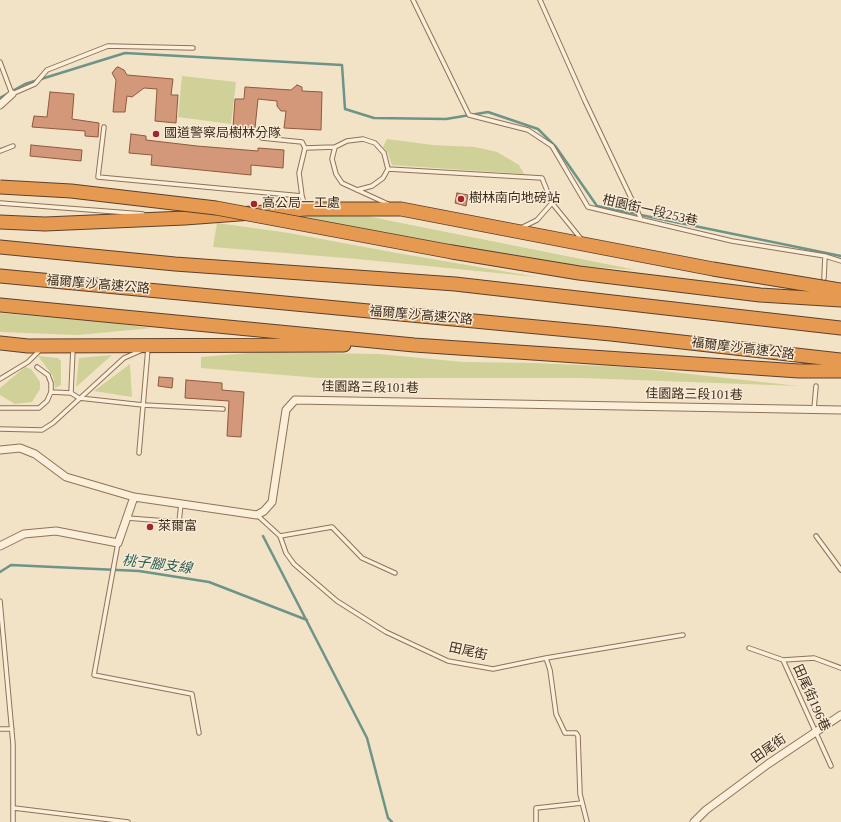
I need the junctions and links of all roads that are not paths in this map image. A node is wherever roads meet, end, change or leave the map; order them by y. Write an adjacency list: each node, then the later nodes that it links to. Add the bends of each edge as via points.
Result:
1 (413, 0): 21 (lane, 柑園街一段253巷, via 469,115 528,130 552,146 588,207)
2 (540, 0): 21 (lane)
3 (193, 48): 5 (lane, via 108,46 47,70 35,84)
4 (0, 62): 5 (lane)
5 (12, 94): 6 (street)
6 (0, 105)
7 (104, 127): 17 (lane, via 98,177)
8 (262, 138): 11 (lane, via 302,142)
9 (13, 146): 12 (lane)
10 (335, 147): 11 (lane); 13 (lane, via 347,141 363,139 375,143 384,152); 15 (lane, via 332,158 336,174 342,183)
11 (305, 148): 17 (lane, via 299,173)
12 (0, 151)
13 (388, 169): 15 (lane, via 383,178 372,186); 16 (lane, via 542,178)
14 (0, 187): 31 (highway, bridge, via 71,191 216,208 579,273 760,295)
15 (356, 190): 19 (lane)
16 (552, 202): 23 (lane, via 536,220); 24 (lane, via 563,219)
17 (304, 203): 19 (highway); 20 (highway)
18 (0, 204): 20 (lane, via 85,208)
19 (401, 209): 23 (highway)
20 (185, 218): 22 (highway, via 45,224)
21 (640, 219): 26 (lane, 柑園街一段253巷, via 732,241)
22 (0, 222)
23 (516, 231): 24 (highway)
24 (587, 245): 30 (highway)
25 (0, 247): 33 (highway, via 175,264 456,284)
26 (825, 256): 27 (lane, 柑園街一段253巷); 29 (lane)
27 (841, 261)
28 (0, 276): 39 (highway, 福爾摩沙高速公路, via 611,334)
29 (824, 278)
30 (841, 290)
31 (841, 300)
32 (2, 305): 35 (highway)
33 (841, 328)
34 (0, 343): 36 (highway)
35 (414, 345): 38 (highway); 41 (highway, via 799,371)
36 (44, 346): 37 (highway); 42 (lane, via 28,362)
37 (73, 347): 38 (highway); 45 (lane)
38 (149, 347): 46 (lane, via 124,358); 47 (lane)
39 (841, 360)
40 (36, 367): 44 (lane, via 48,375)
41 (841, 371)
42 (0, 379)
43 (816, 386): 50 (lane)
44 (51, 392): 45 (lane); 48 (lane, via 47,401 39,408)
45 (71, 393): 46 (lane)
46 (79, 398): 47 (lane); 52 (lane, via 42,430)
47 (143, 405): 49 (lane); 54 (lane)
48 (0, 408)
49 (223, 409)
50 (814, 409): 51 (street, 佳園路三段101巷); 57 (street, 佳園路三段101巷, via 295,400 286,410 272,502)
51 (841, 410)
52 (0, 429)
53 (0, 450): 55 (street, via 20,448 35,454 66,477)
54 (139, 453)
55 (134, 497): 56 (street); 58 (street)
56 (181, 504): 57 (street); 58 (lane, via 179,522)
57 (257, 515): 59 (lane, 田尾街)
58 (127, 518): 61 (street)
59 (280, 536): 64 (lane, via 332,527 362,558); 68 (lane, 田尾街, via 286,553 294,564 337,601 386,632 448,661 493,669)
60 (816, 536): 63 (lane)
61 (118, 543): 62 (street, via 56,531 24,534); 77 (lane, via 94,675 192,694)
62 (0, 546)
63 (841, 570)
64 (395, 573)
65 (0, 601): 69 (lane)
66 (683, 635): 68 (lane, 田尾街)
67 (749, 648): 70 (lane)
68 (546, 658): 79 (lane, via 556,714 565,733 576,733 578,736)
69 (5, 659): 71 (lane); 75 (lane)
70 (783, 660): 72 (lane, via 814,658); 76 (lane, 田尾街196巷)
71 (0, 661)
72 (841, 668)
73 (841, 715): 76 (street, 田尾街)
74 (0, 729): 75 (lane)
75 (12, 729): 80 (lane)
76 (816, 732): 78 (lane, 田尾街196巷); 85 (street, 田尾街, via 768,764 706,810)
77 (199, 733)
78 (830, 766)
79 (582, 803): 83 (lane, via 536,808); 84 (lane)
80 (14, 808): 81 (lane); 82 (lane)
81 (13, 822)
82 (128, 822)
83 (536, 822)
84 (587, 822)
85 (694, 822)

